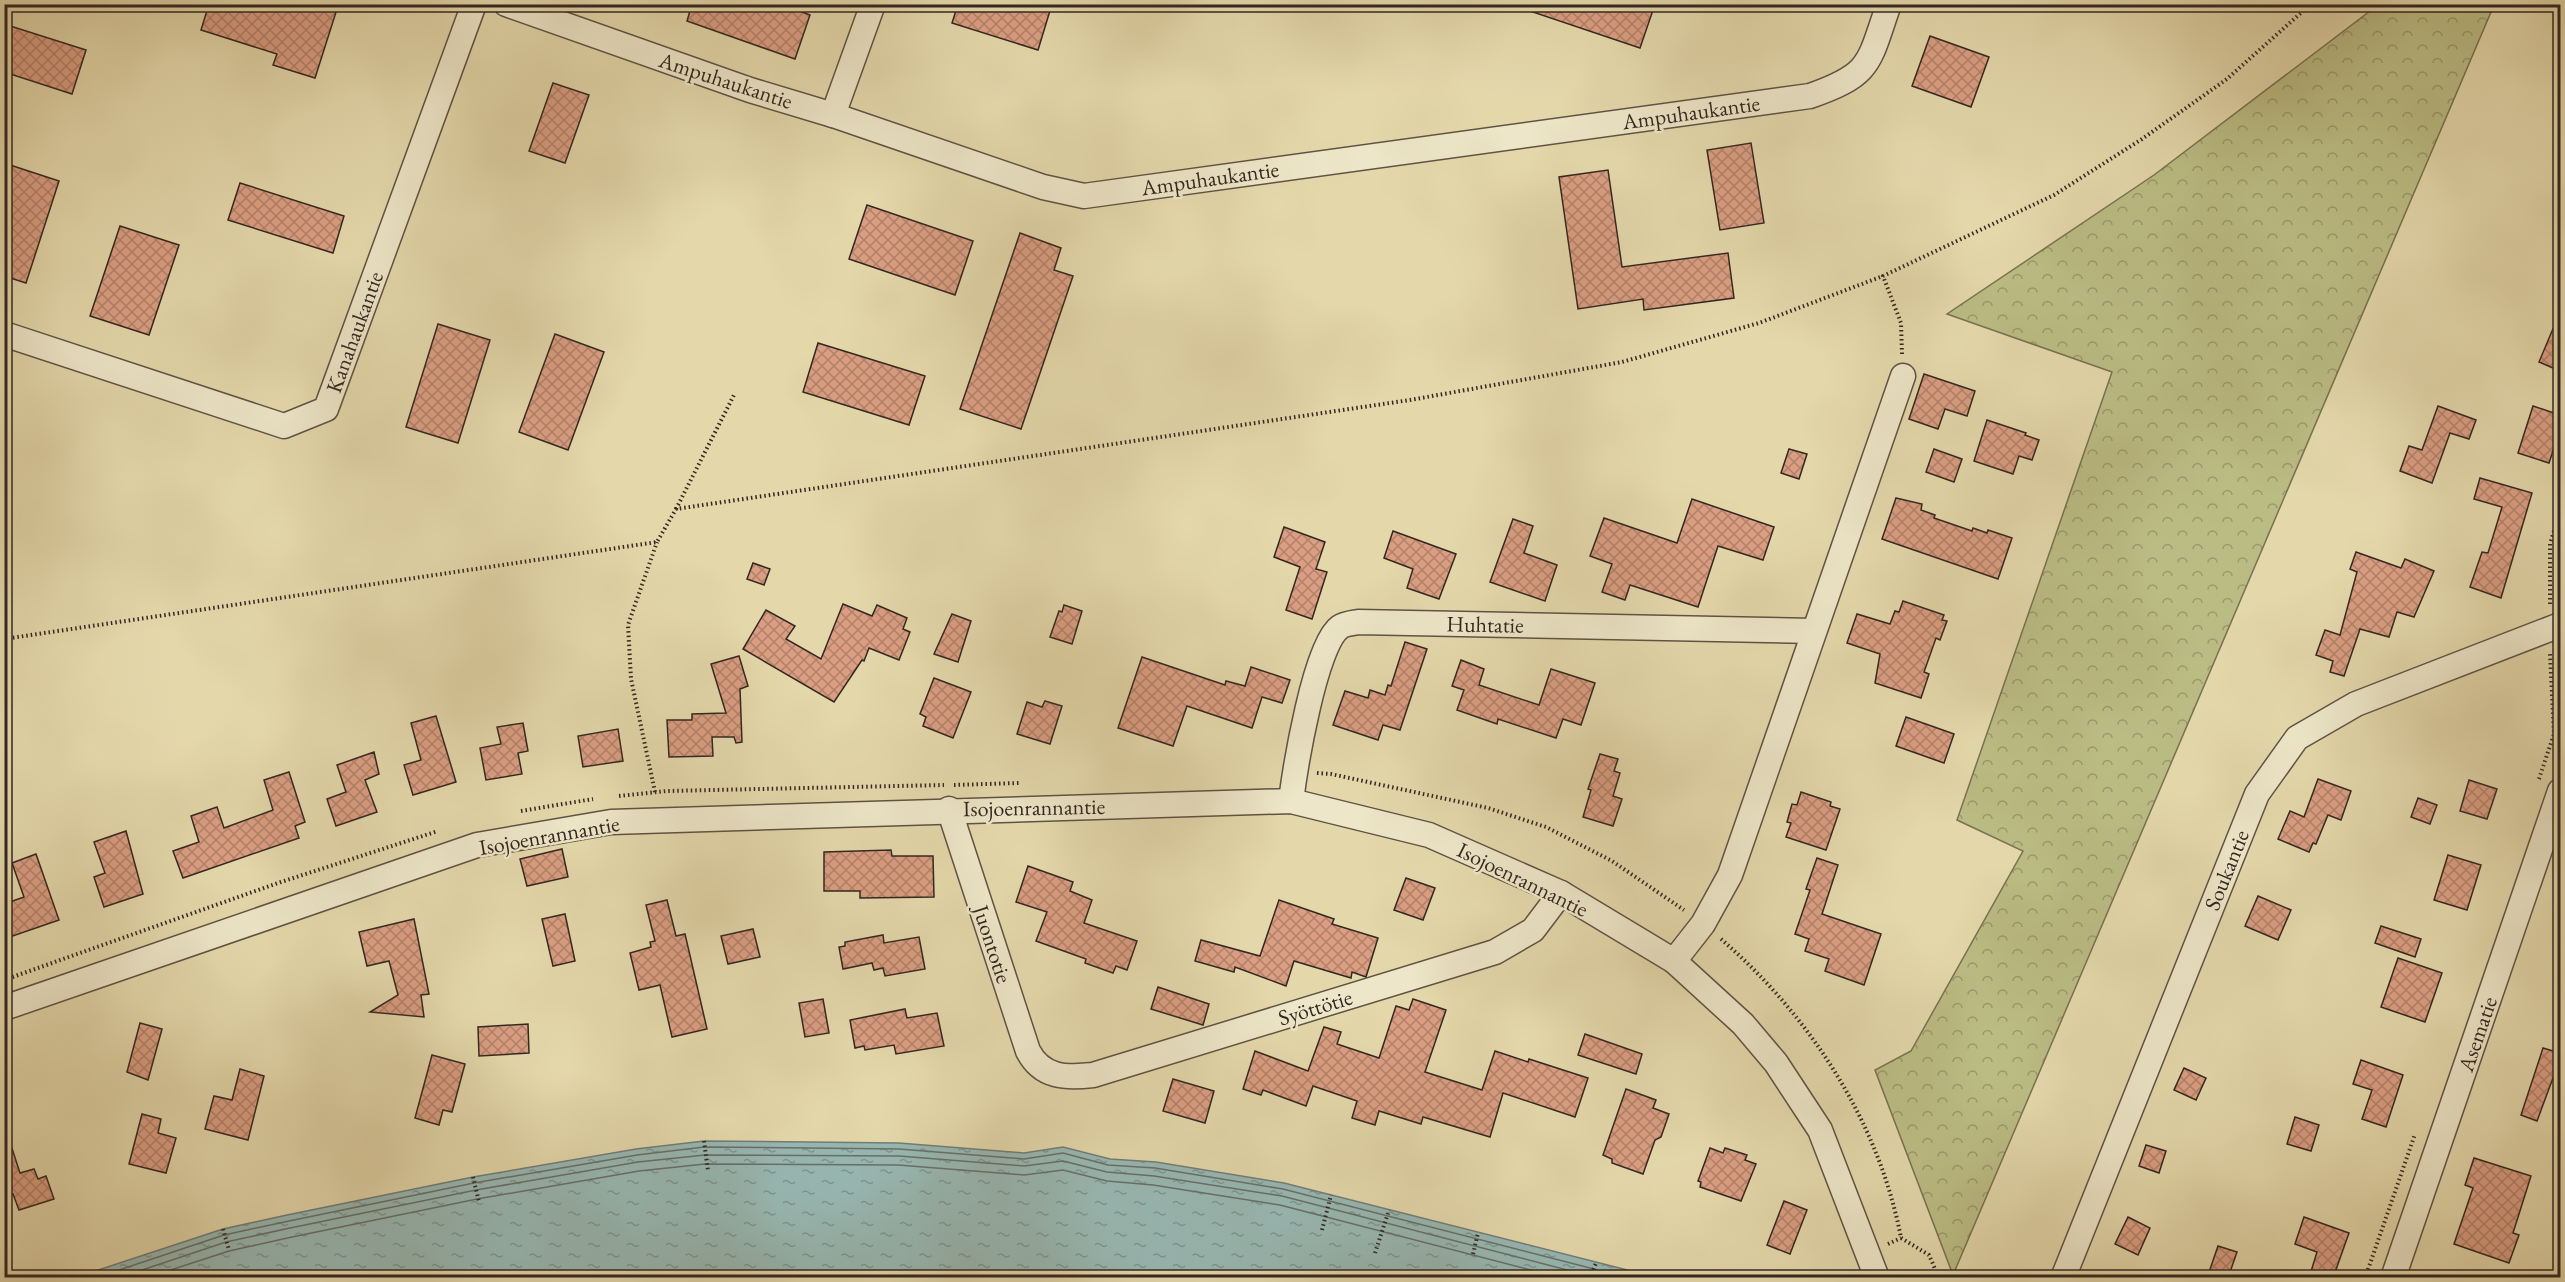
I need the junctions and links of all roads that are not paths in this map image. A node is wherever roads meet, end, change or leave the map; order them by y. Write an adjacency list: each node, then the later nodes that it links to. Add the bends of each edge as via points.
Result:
1 (474, 4): 6 (street, Kanahaukantie, via 326,409 284,426)
2 (506, 4): 5 (street, Ampuhaukantie, via 750,90)
3 (873, 4): 5 (street)
4 (1889, 4): 5 (street, Ampuhaukantie, via 1868,64 1845,84 1810,96 1084,196 1043,187)
5 (833, 115)
6 (4, 334)
7 (1902, 376): 9 (street)
8 (2555, 628): 18 (street, Soukantie, via 2356,704 2297,738 2257,794)
9 (1814, 631): 11 (street, Huhtatie, via 1358,622 1340,627 1329,640 1300,734); 14 (street, via 1730,875 1703,924)
10 (2560, 791): 19 (street, Asematie)
11 (1291, 801): 12 (street, Isojoenrannantie); 13 (street, Isojoenrannantie, via 1429,835)
12 (949, 809): 15 (street, Isojoenrannantie, via 611,822 477,845); 16 (street, Juontotie, via 1028,1051 1035,1064)
13 (1562, 893): 14 (street, Isojoenrannantie); 16 (street, Syöttötie, via 1533,930 1495,952 1093,1075 1067,1078)
14 (1674, 961): 17 (street, Isojoenrannantie, via 1743,1023 1776,1063 1820,1130)
15 (4, 1008)
16 (1047, 1071)
17 (1877, 1278)
18 (2063, 1278)
19 (2393, 1278)

